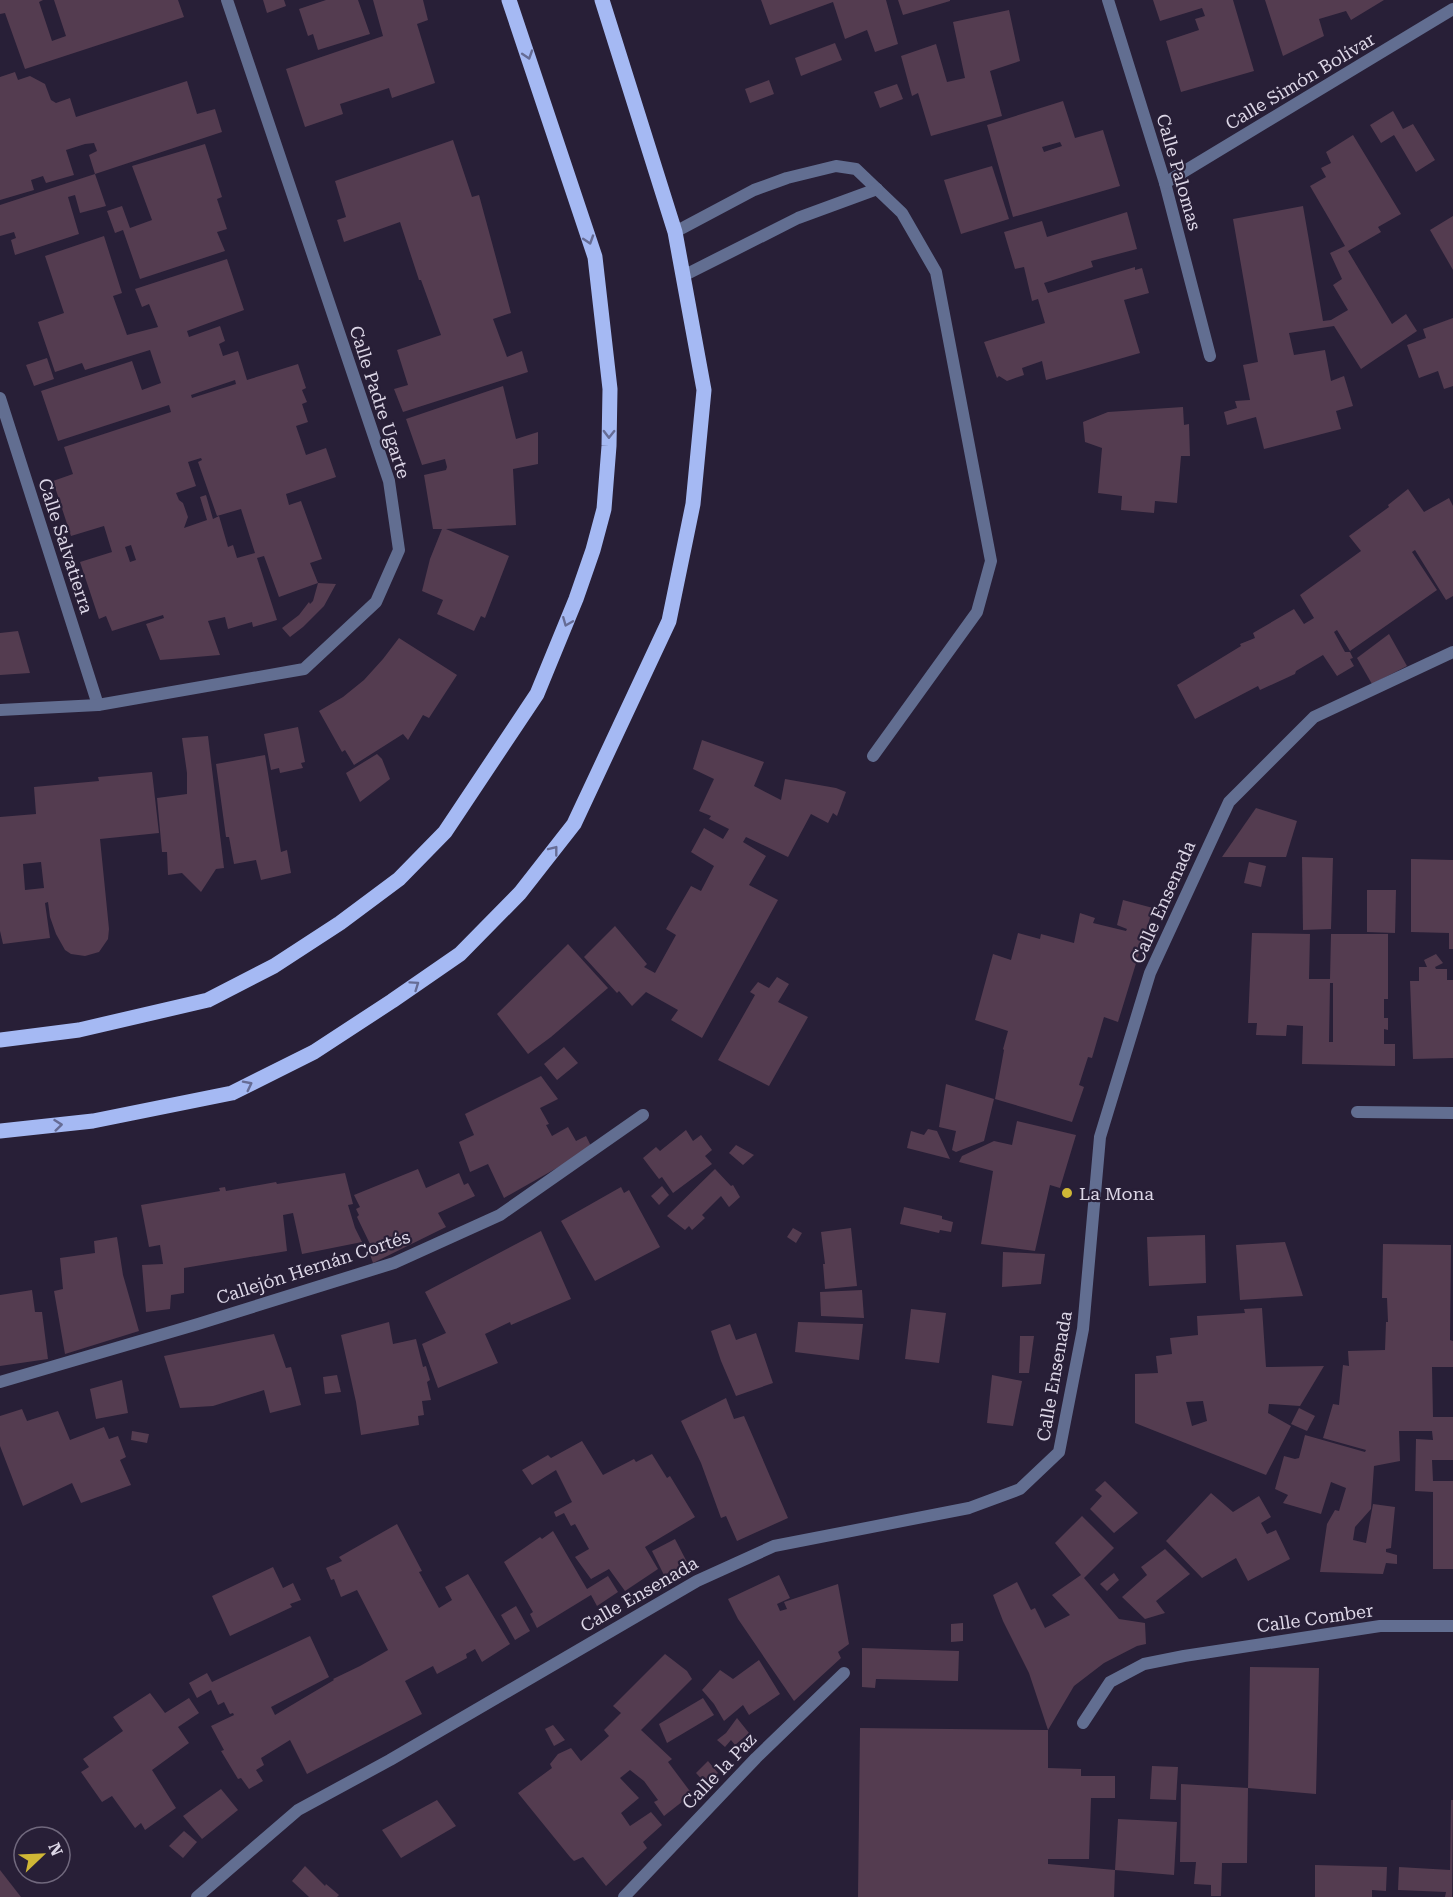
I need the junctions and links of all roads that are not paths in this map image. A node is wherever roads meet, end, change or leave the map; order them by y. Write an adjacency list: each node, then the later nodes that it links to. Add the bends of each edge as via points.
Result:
1 (227, 0): 13 (street, Calle Padre Ugarte, via 389,482 399,550 376,602 304,669)
2 (509, 0): 16 (main road, one-way to 16, via 595,257 610,389 604,509 576,599 537,694 445,832 399,879 274,966 208,1000 79,1030)
3 (602, 0): 8 (main road)
4 (1108, 0): 6 (street, Calle Palomas)
5 (1453, 9): 6 (street, Calle Simón Bolívar)
6 (1165, 183): 10 (street, Calle Palomas)
7 (877, 189): 8 (street, via 856,169 836,166 754,190); 9 (street, via 798,218); 15 (street, via 902,213 936,272 991,561 977,612)
8 (675, 232): 9 (main road)
9 (683, 276): 20 (main road, one-way to 9, via 93,1121 232,1093 314,1052 460,954 520,893 574,824 669,621 693,504 704,390)
10 (1210, 356)
11 (0, 398): 13 (street, Calle Salvatierra)
12 (1453, 652): 25 (street, Calle Ensenada, via 1314,717 1229,802 1150,973 1100,1137 1083,1329 1059,1452 1020,1489 969,1508 774,1546 697,1581 298,1810)
13 (98, 705): 14 (street, Calle Padre Ugarte)
14 (0, 710)
15 (873, 756)
16 (0, 1040)
17 (1357, 1112): 18 (street)
18 (1453, 1113)
19 (643, 1115): 21 (street, Callejón Hernán Cortés, via 500,1215 394,1263)
20 (0, 1131)
21 (0, 1382)
22 (1453, 1626): 24 (street, Calle Comber, via 1380,1626 1143,1664 1110,1682)
23 (844, 1673): 26 (street, Calle la Paz, via 756,1758)
24 (1083, 1723)
25 (197, 1897)
26 (624, 1897)

